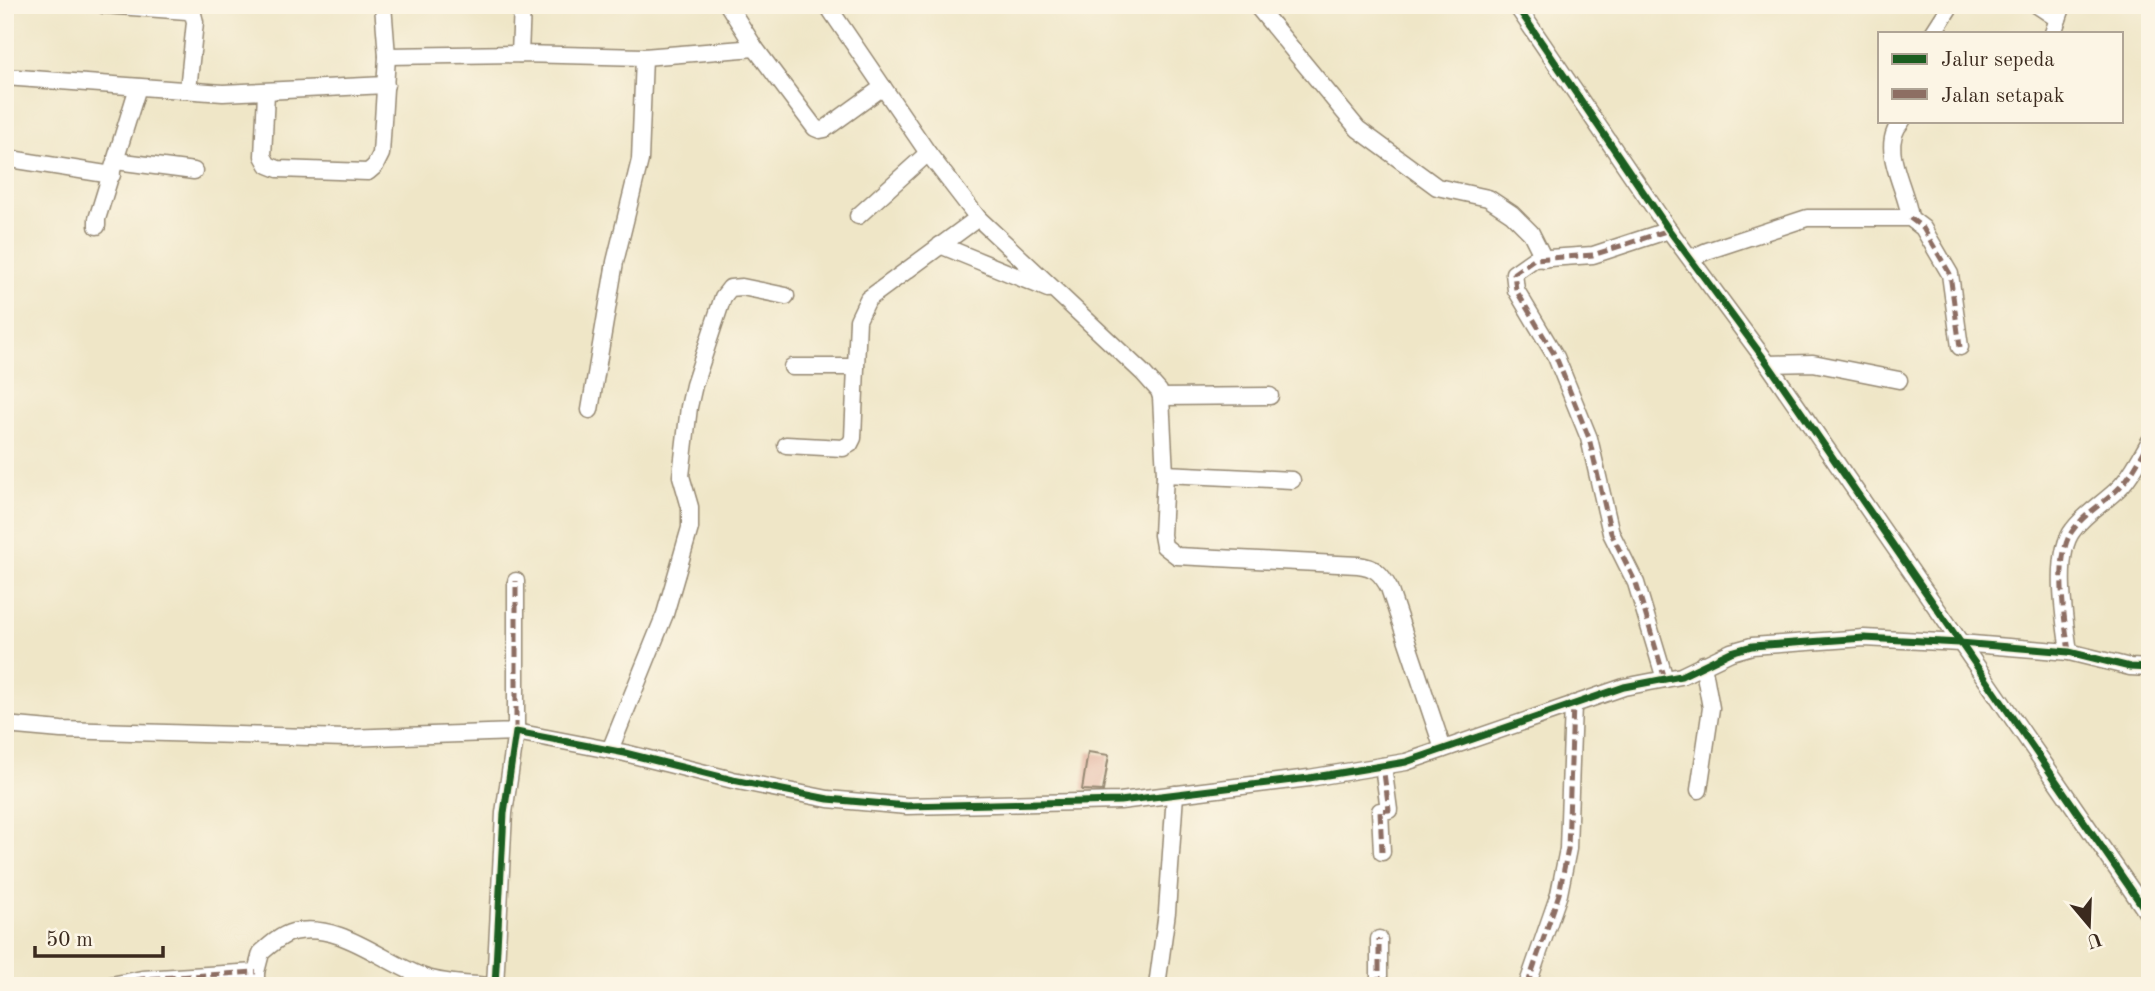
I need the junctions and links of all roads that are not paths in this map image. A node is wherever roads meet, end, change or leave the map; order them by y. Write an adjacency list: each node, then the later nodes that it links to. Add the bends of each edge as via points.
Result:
1 (104, 5): 20 (street, via 193,14)
2 (383, 5): 14 (street)
3 (522, 5): 13 (street)
4 (728, 5): 12 (street)
5 (827, 5): 19 (street)
6 (1256, 5): 34 (street, via 1358,129 1437,187 1488,198 1512,214 1531,233)
7 (1516, 5): 31 (street)
8 (1951, 5): 11 (street)
9 (2037, 5): 10 (street)
10 (2058, 19)
11 (1934, 32)
12 (755, 48): 15 (street); 19 (street, via 820,130)
13 (520, 54): 14 (street); 15 (street)
14 (387, 56): 17 (street)
15 (644, 57): 44 (street, via 640,160 615,261)
16 (5, 77): 18 (street)
17 (386, 85): 21 (street); 21 (street, via 381,154 368,172 268,165 262,156)
18 (138, 87): 20 (street); 25 (street)
19 (883, 87): 23 (street)
20 (188, 90): 21 (street)
21 (266, 93)
22 (1901, 122): 29 (street, via 1892,154)
23 (928, 153): 27 (street); 28 (street)
24 (17, 160): 25 (street)
25 (114, 168): 26 (street); 30 (street)
26 (194, 171)
27 (858, 216)
28 (978, 218): 32 (street); 35 (street)
29 (1910, 218): 33 (street, via 1807,218); 37 (street, via 1923,228 1950,274)
30 (97, 226)
31 (1669, 230): 33 (street); 34 (street, via 1593,255)
32 (940, 245): 35 (street); 40 (street, via 868,299 858,320)
33 (1691, 258): 38 (street)
34 (1544, 259): 54 (street, via 1534,259 1514,273 1516,290 1556,357 1589,438 1612,533 1636,583)
35 (1057, 292): 43 (street, via 1143,373)
36 (786, 296): 59 (street, via 742,287 730,288 723,297 689,407 681,476 690,507 690,528 665,614)
37 (1961, 347)
38 (1768, 364): 41 (street, via 1813,363); 50 (street)
39 (792, 367): 40 (street)
40 (856, 367): 46 (street, via 850,444 843,448)
41 (1899, 380)
42 (1270, 396): 43 (street)
43 (1161, 397): 47 (street)
44 (590, 410)
45 (2150, 441): 51 (street, via 2120,487 2071,531 2062,574)
46 (786, 445)
47 (1165, 474): 48 (street); 58 (street, via 1161,535 1164,546 1177,555 1358,565 1379,571 1389,588)
48 (1292, 480)
49 (516, 580): 57 (street)
50 (1960, 642): 51 (street); 52 (street, via 1864,638 1793,642 1752,646); 64 (street)
51 (2069, 652): 53 (street)
52 (1703, 664): 54 (street); 61 (street, via 1711,708)
53 (2150, 668)
54 (1665, 679): 55 (street)
55 (1573, 704): 58 (street); 72 (street, via 1563,876)
56 (5, 725): 57 (street, via 347,738)
57 (516, 733): 59 (street); 69 (street, via 504,813)
58 (1443, 749): 60 (street)
59 (610, 750): 62 (street, via 828,799 906,806 1120,801)
60 (1383, 766): 62 (street); 63 (street, via 1389,810 1380,811)
61 (1699, 790)
62 (1175, 794): 70 (street)
63 (1382, 852)
64 (2150, 917)
65 (1379, 939): 71 (street)
66 (256, 979): 67 (street, via 142,979); 68 (street, via 261,953 275,941 313,931 336,934 424,977)
67 (106, 986)
68 (488, 986)
69 (495, 986)
70 (1157, 986)
71 (1379, 986)
72 (1527, 986)

